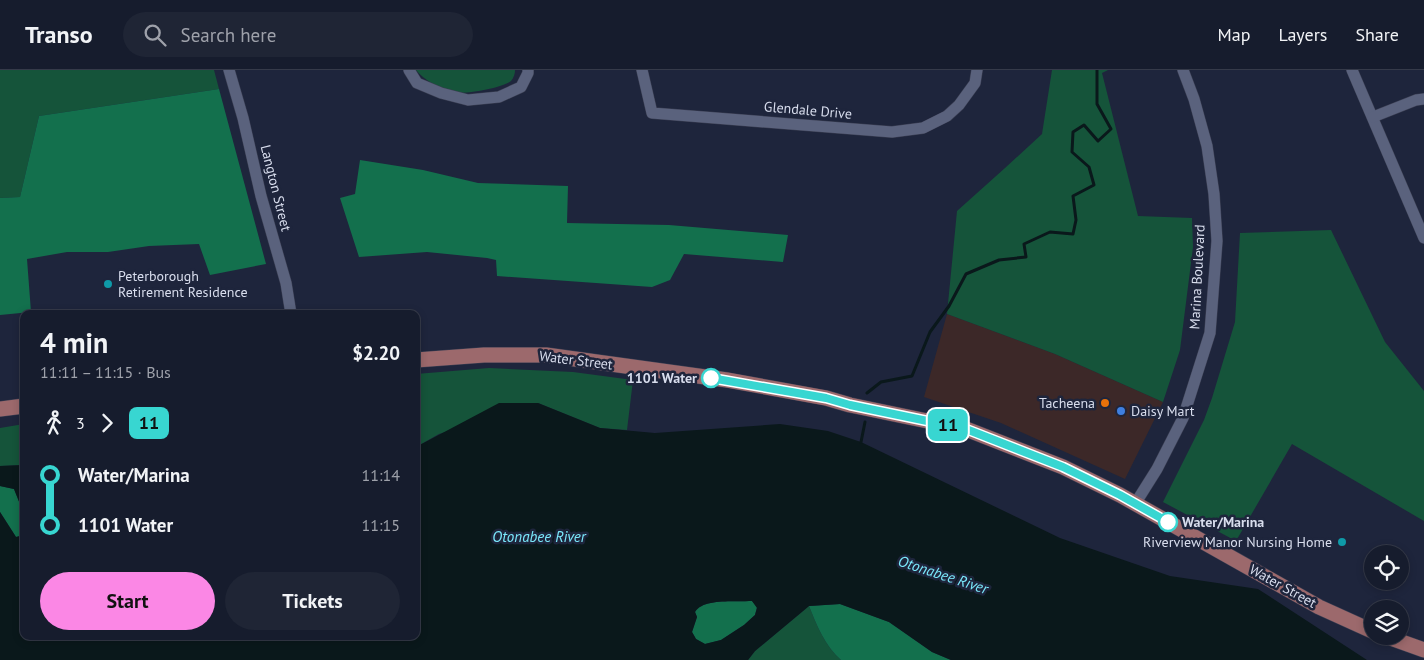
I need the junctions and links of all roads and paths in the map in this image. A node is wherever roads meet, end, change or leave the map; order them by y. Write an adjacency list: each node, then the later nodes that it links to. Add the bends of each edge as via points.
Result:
1 (229, 70): 11 (street, Langton Street)
2 (409, 70): 3 (street, via 417,82 468,100 499,98 521,87)
3 (528, 70)
4 (642, 70): 5 (street, Glendale Drive, via 652,113 892,132 923,128 947,116 975,83)
5 (977, 70)
6 (1183, 70): 15 (street, Marina Boulevard, via 1207,146 1214,194 1217,241 1210,333 1183,418)
7 (1352, 70): 9 (street)
8 (1424, 99): 9 (street)
9 (1373, 117): 10 (street)
10 (1424, 238)
11 (290, 310)
12 (420, 360): 15 (main road, Water Street, via 546,355 727,380 826,398 966,429 1063,467)
13 (20, 406): 14 (main road)
14 (0, 409)
15 (1135, 504): 16 (main road, Water Street, via 1319,606)
16 (1364, 627)
17 (1409, 645): 18 (main road)
18 (1424, 650)

